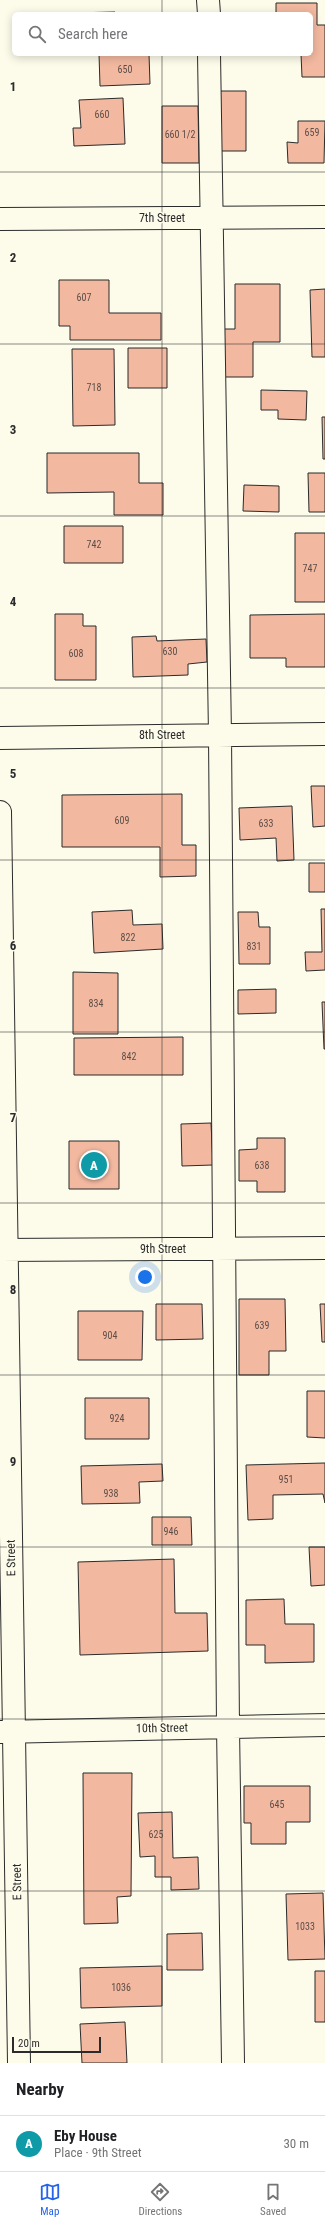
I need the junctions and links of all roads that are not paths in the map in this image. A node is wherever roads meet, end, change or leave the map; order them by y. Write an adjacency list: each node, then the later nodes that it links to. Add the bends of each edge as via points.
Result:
1 (208, 0): 2 (street)
2 (208, 12)
3 (209, 56): 5 (street)
4 (325, 217): 5 (street, 7th Street)
5 (210, 218): 6 (street, 7th Street); 8 (street)
6 (0, 219)
7 (325, 734): 8 (street, 8th Street)
8 (220, 735): 9 (street, 8th Street); 12 (street)
9 (0, 738)
10 (0, 812): 13 (street, E Street)
11 (325, 1248): 12 (street, 9th Street)
12 (224, 1249): 13 (street, 9th Street); 15 (street)
13 (3, 1250): 16 (street, E Street)
14 (325, 1726): 15 (street, 10th Street)
15 (228, 1727): 16 (street, 10th Street); 18 (street)
16 (7, 1732): 17 (street, E Street)
17 (19, 2063)
18 (233, 2063)

